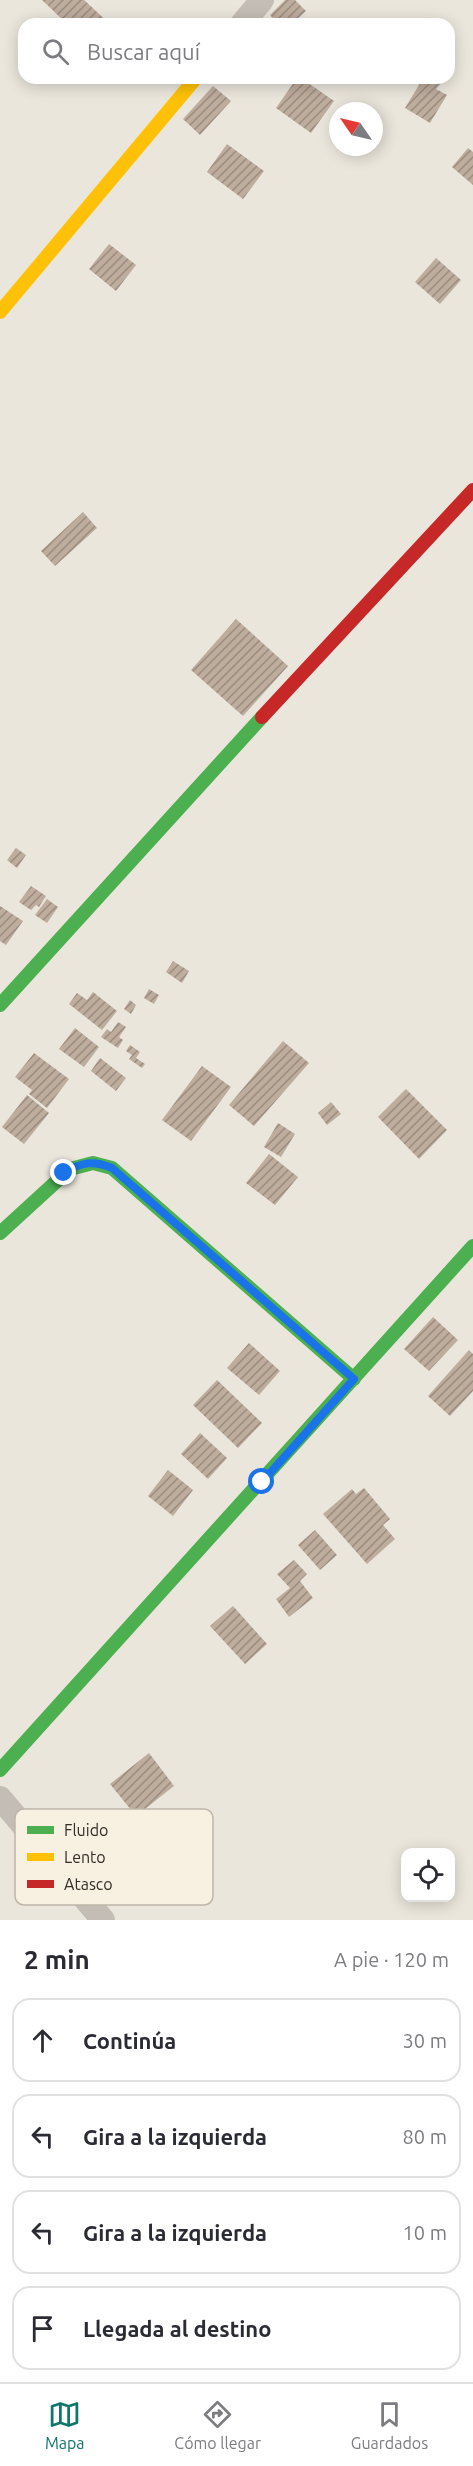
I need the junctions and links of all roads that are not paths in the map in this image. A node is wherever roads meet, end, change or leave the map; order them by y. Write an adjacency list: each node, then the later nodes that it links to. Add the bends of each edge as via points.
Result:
1 (262, 0): 2 (street)
2 (247, 18)
3 (191, 84): 4 (street)
4 (0, 312)
5 (473, 490): 6 (street)
6 (0, 1005)
7 (0, 1233): 9 (street, via 76,1165 99,1163 112,1168)
8 (473, 1246): 9 (street)
9 (354, 1379): 10 (street)
10 (0, 1770)
11 (0, 1798): 12 (street)
12 (15, 1816)
13 (90, 1905): 14 (street)
14 (103, 1920)

